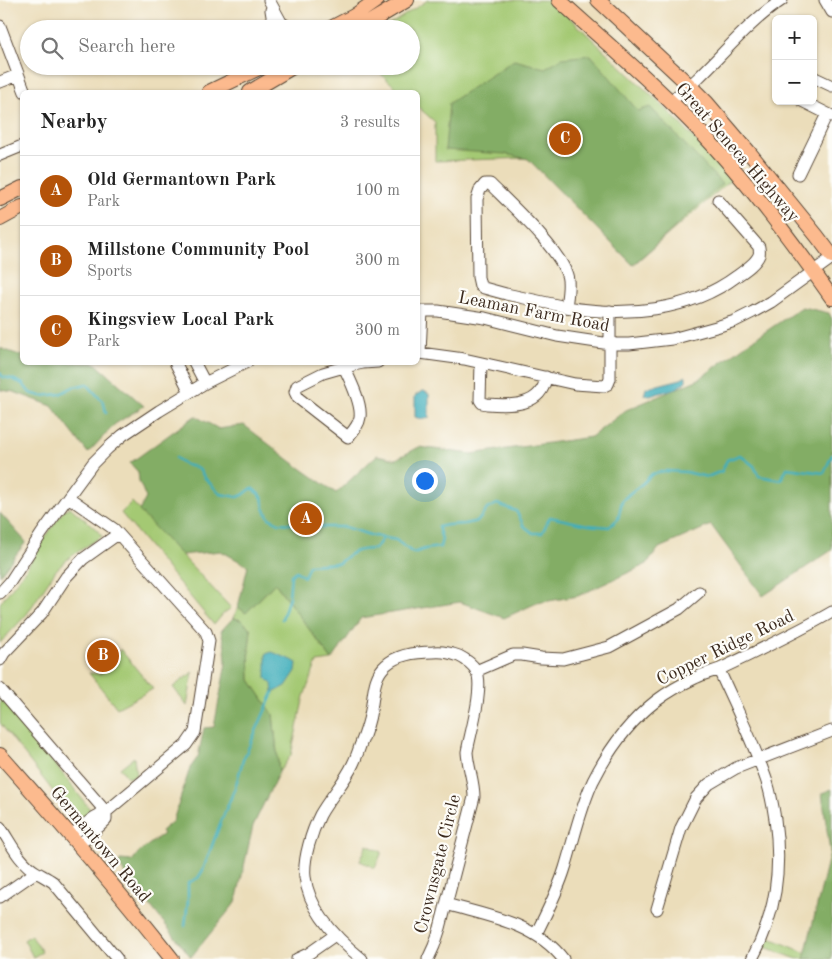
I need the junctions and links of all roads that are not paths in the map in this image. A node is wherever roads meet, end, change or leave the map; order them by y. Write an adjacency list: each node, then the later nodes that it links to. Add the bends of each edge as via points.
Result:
1 (377, 0): 11 (main road)
2 (407, 0): 12 (main road)
3 (559, 0): 24 (main road, Great Seneca Highway)
4 (598, 0): 19 (main road, Great Seneca Highway)
5 (782, 0): 19 (street)
6 (824, 0): 8 (street)
7 (270, 1): 9 (street); 10 (street)
8 (832, 12)
9 (273, 20)
10 (280, 20)
11 (346, 20)
12 (373, 20)
13 (0, 26): 14 (street)
14 (18, 75): 18 (street); 21 (street)
15 (244, 75): 22 (main road)
16 (279, 75): 23 (main road)
17 (817, 79): 20 (street)
18 (0, 82)
19 (689, 85): 24 (street); 35 (main road, Great Seneca Highway, via 748,151)
20 (832, 86)
21 (23, 90)
22 (213, 90)
23 (253, 90)
24 (671, 102): 36 (main road, Great Seneca Highway, via 755,194)
25 (810, 105): 26 (street)
26 (830, 115): 29 (street)
27 (20, 147): 28 (street)
28 (0, 155)
29 (798, 174)
30 (20, 189): 31 (main road)
31 (0, 199)
32 (718, 200): 40 (street, via 759,247 759,255 749,267 730,281 676,306)
33 (20, 208): 34 (main road)
34 (0, 219)
35 (832, 257): 36 (street, Leaman Farm Road)
36 (813, 272): 37 (main road, Great Seneca Highway); 41 (street, Leaman Farm Road, via 770,302 735,321 672,339)
37 (832, 298)
38 (566, 307): 38 (street, via 480,286 476,199 485,184 490,184 558,257 568,280); 40 (street)
39 (420, 311): 41 (street, Leaman Farm Road, via 486,318 557,336)
40 (610, 312): 41 (street)
41 (610, 344): 49 (street, via 608,384 575,384)
42 (420, 353): 43 (street)
43 (481, 362): 49 (street); 49 (street, via 482,403 522,404 543,389)
44 (176, 365): 51 (street)
45 (196, 365): 50 (street)
46 (241, 365): 50 (street)
47 (353, 365): 48 (street)
48 (344, 367): 48 (street, via 297,386 295,392 298,398 348,437 355,429 360,406)
49 (546, 377)
50 (205, 384): 51 (street)
51 (190, 392): 52 (street, via 123,435 93,464)
52 (68, 497): 53 (street); 55 (street)
53 (118, 534): 57 (street, via 83,558 42,613); 64 (street, via 206,632 209,641 195,732 186,745)
54 (699, 592): 59 (street, via 679,609 609,647 563,659 513,655)
55 (0, 593)
56 (832, 612): 58 (street, Copper Ridge Road)
57 (0, 660)
58 (718, 670): 63 (street); 71 (street, Copper Ridge Road, via 675,688 656,701 639,716 610,752 592,783 558,889)
59 (476, 671): 69 (street, Crownsgate Circle, via 478,695 467,752 474,797); 72 (street, via 462,657 435,651 395,658 378,674 367,729 353,764 320,815 308,849 305,876 308,889 315,908)
60 (0, 689): 64 (street)
61 (832, 731): 63 (street)
62 (0, 755): 66 (main road, Germantown Road)
63 (759, 760): 70 (street, via 736,768 709,784 696,798 681,828); 79 (street, via 773,806 778,871 776,894)
64 (106, 812): 66 (street, via 79,830)
65 (0, 828): 67 (street, via 22,860)
66 (75, 840): 74 (main road, Germantown Road)
67 (36, 872): 68 (street); 73 (street, via 53,882)
68 (0, 898)
69 (446, 904): 71 (street); 77 (street, Crownsgate Circle)
70 (657, 909)
71 (536, 934): 78 (street)
72 (336, 935): 75 (street); 76 (street)
73 (115, 959)
74 (172, 959)
75 (297, 959)
76 (362, 959)
77 (428, 959)
78 (563, 959)
79 (752, 959)

